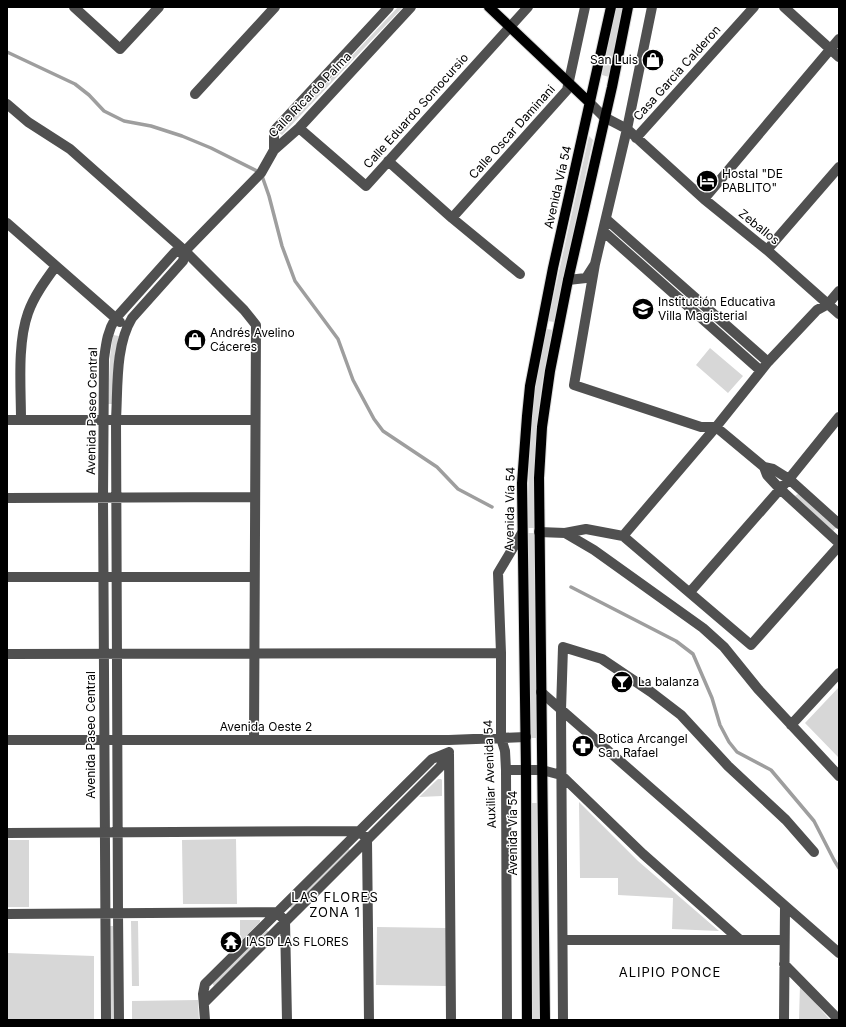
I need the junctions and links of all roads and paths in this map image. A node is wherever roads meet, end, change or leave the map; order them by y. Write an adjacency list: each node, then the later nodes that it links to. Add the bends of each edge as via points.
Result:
1 (74, 7): 2 (street, via 120,49)
2 (159, 7)
3 (275, 7): 19 (street)
4 (389, 7): 26 (street, Calle Ricardo Palma, via 274,131)
5 (411, 7): 23 (street, Calle Ricardo Palma)
6 (489, 7): 14 (main road)
7 (528, 7): 14 (street, Calle Eduardo Somocursio)
8 (585, 7): 18 (street, Calle Oscar Daminani)
9 (611, 7): 20 (main road, Avenida Vía 54)
10 (628, 7): 22 (main road)
11 (652, 7): 24 (street)
12 (754, 7): 25 (street, Casa Garcia Calderon)
13 (784, 7): 16 (street)
14 (511, 27): 18 (main road); 27 (street, Calle Eduardo Somocursio)
15 (839, 39): 16 (street)
16 (830, 48): 17 (street); 29 (street)
17 (839, 57)
18 (569, 81): 20 (main road); 30 (street, Calle Oscar Daminani, via 567,90)
19 (195, 94)
20 (590, 103): 22 (street, Zeballos); 63 (main road, Avenida Vía 54, via 530,386 522,483)
21 (7, 104): 35 (street, via 28,122 70,149)
22 (604, 117): 24 (street, Zeballos); 39 (main road)
23 (300, 128): 26 (street, Calle Ricardo Palma); 27 (street, Calle Eduardo Somocursio, via 366,186)
24 (627, 129): 25 (street, Zeballos); 31 (street)
25 (636, 138): 29 (street, Zeballos)
26 (274, 150): 35 (street, via 262,173)
27 (388, 161): 30 (street)
28 (839, 167): 34 (street)
29 (704, 199): 34 (street, Zeballos)
30 (452, 218): 38 (street)
31 (606, 219): 33 (street); 45 (street)
32 (7, 223): 37 (street)
33 (603, 231): 36 (street); 46 (street)
34 (767, 250): 41 (street, Zeballos)
35 (185, 251): 43 (street, Avenida Paseo Central, via 175,252); 44 (street, Avenida Paseo Central, via 183,261); 52 (street, via 256,325)
36 (595, 264): 39 (street, via 586,278); 53 (street, via 574,385 701,427)
37 (56, 266): 43 (street); 50 (street, via 35,298 24,328)
38 (520, 274)
39 (568, 280): 62 (main road, via 542,427 538,478)
40 (839, 291): 41 (street)
41 (828, 304): 42 (street, Zeballos); 45 (street, via 817,310)
42 (839, 314)
43 (116, 319): 44 (street); 51 (street, Avenida Paseo Central, via 107,339 104,359)
44 (126, 327): 48 (street, Avenida Paseo Central, via 121,348)
45 (768, 362): 46 (street)
46 (760, 371): 53 (street)
47 (839, 417): 55 (street)
48 (116, 419): 51 (street); 52 (street); 60 (street, Avenida Paseo Central)
49 (7, 420): 50 (street)
50 (21, 420): 51 (street)
51 (103, 420): 59 (street, Avenida Paseo Central)
52 (255, 420): 57 (street)
53 (716, 427): 54 (street); 65 (street)
54 (764, 466): 55 (street); 56 (street, via 767,475)
55 (789, 479): 56 (street); 61 (street)
56 (780, 489): 66 (street); 72 (street)
57 (255, 497): 60 (street); 71 (street)
58 (7, 498): 59 (street)
59 (103, 498): 60 (street); 70 (street, Avenida Paseo Central)
60 (117, 498): 68 (street, Avenida Paseo Central)
61 (839, 524)
62 (539, 532): 64 (street); 79 (main road)
63 (522, 533): 73 (street, Auxiliar Avenida 54, via 498,573); 82 (main road, Avenida Vía 54)
64 (565, 534): 65 (street, via 586,530); 81 (street, via 594,550 703,628 724,647)
65 (623, 536): 72 (street)
66 (839, 543)
67 (839, 546): 72 (street, via 751,645)
68 (117, 576): 70 (street); 71 (street); 76 (street, Avenida Paseo Central)
69 (7, 577): 70 (street)
70 (104, 577): 75 (street, Avenida Paseo Central)
71 (254, 577): 77 (street)
72 (690, 592)
73 (501, 653): 77 (street); 83 (street, Auxiliar Avenida 54)
74 (7, 654): 75 (street)
75 (104, 654): 76 (street); 85 (street, Avenida Paseo Central)
76 (117, 654): 77 (street); 86 (street, Avenida Paseo Central)
77 (254, 654): 87 (street)
78 (839, 673): 81 (street)
79 (541, 692): 80 (street); 92 (main road)
80 (561, 710): 93 (street); 100 (street, via 563,647 602,659 681,716 728,766 786,820); 101 (street)
81 (791, 725): 94 (street)
82 (526, 737): 83 (street, Avenida Oeste 2); 91 (main road, Avenida Vía 54)
83 (501, 738): 88 (street, Avenida Oeste 2); 90 (street, Auxiliar Avenida 54)
84 (7, 740): 85 (street, Avenida Oeste 2)
85 (104, 740): 86 (street, Avenida Oeste 2); 96 (street, Avenida Paseo Central)
86 (117, 740): 87 (street, Avenida Oeste 2); 97 (street, Avenida Paseo Central)
87 (254, 740): 88 (street, Avenida Oeste 2)
88 (449, 740): 89 (street)
89 (449, 752): 95 (street, via 432,759); 99 (street, via 440,767); 118 (street)
90 (506, 770): 91 (street); 119 (street, Auxiliar Avenida 54)
91 (526, 770): 92 (street); 120 (main road, Avenida Vía 54)
92 (542, 770): 93 (street); 121 (main road)
93 (561, 775): 107 (street, via 643,854); 108 (street)
94 (839, 776)
95 (360, 831): 97 (street); 99 (street); 102 (street)
96 (104, 832): 97 (street); 98 (street); 105 (street, Avenida Paseo Central)
97 (117, 832): 103 (street, Avenida Paseo Central)
98 (7, 833)
99 (367, 840): 106 (street); 117 (street)
100 (814, 852)
101 (785, 906): 109 (street); 110 (street)
102 (277, 912): 103 (street); 106 (street); 112 (street, via 206,984)
103 (118, 913): 105 (street); 114 (street, Avenida Paseo Central)
104 (7, 914): 105 (street)
105 (104, 914): 113 (street, Avenida Paseo Central)
106 (285, 922): 112 (street); 116 (street)
107 (739, 939): 108 (street); 109 (street)
108 (563, 940): 122 (street)
109 (784, 940): 111 (street)
110 (839, 953)
111 (784, 964): 123 (street); 124 (street)
112 (204, 998): 115 (street)
113 (106, 1020)
114 (119, 1020)
115 (205, 1020)
116 (287, 1020)
117 (369, 1020)
118 (451, 1020)
119 (507, 1020)
120 (527, 1020)
121 (545, 1020)
122 (562, 1020)
123 (784, 1020)
124 (839, 1020)

